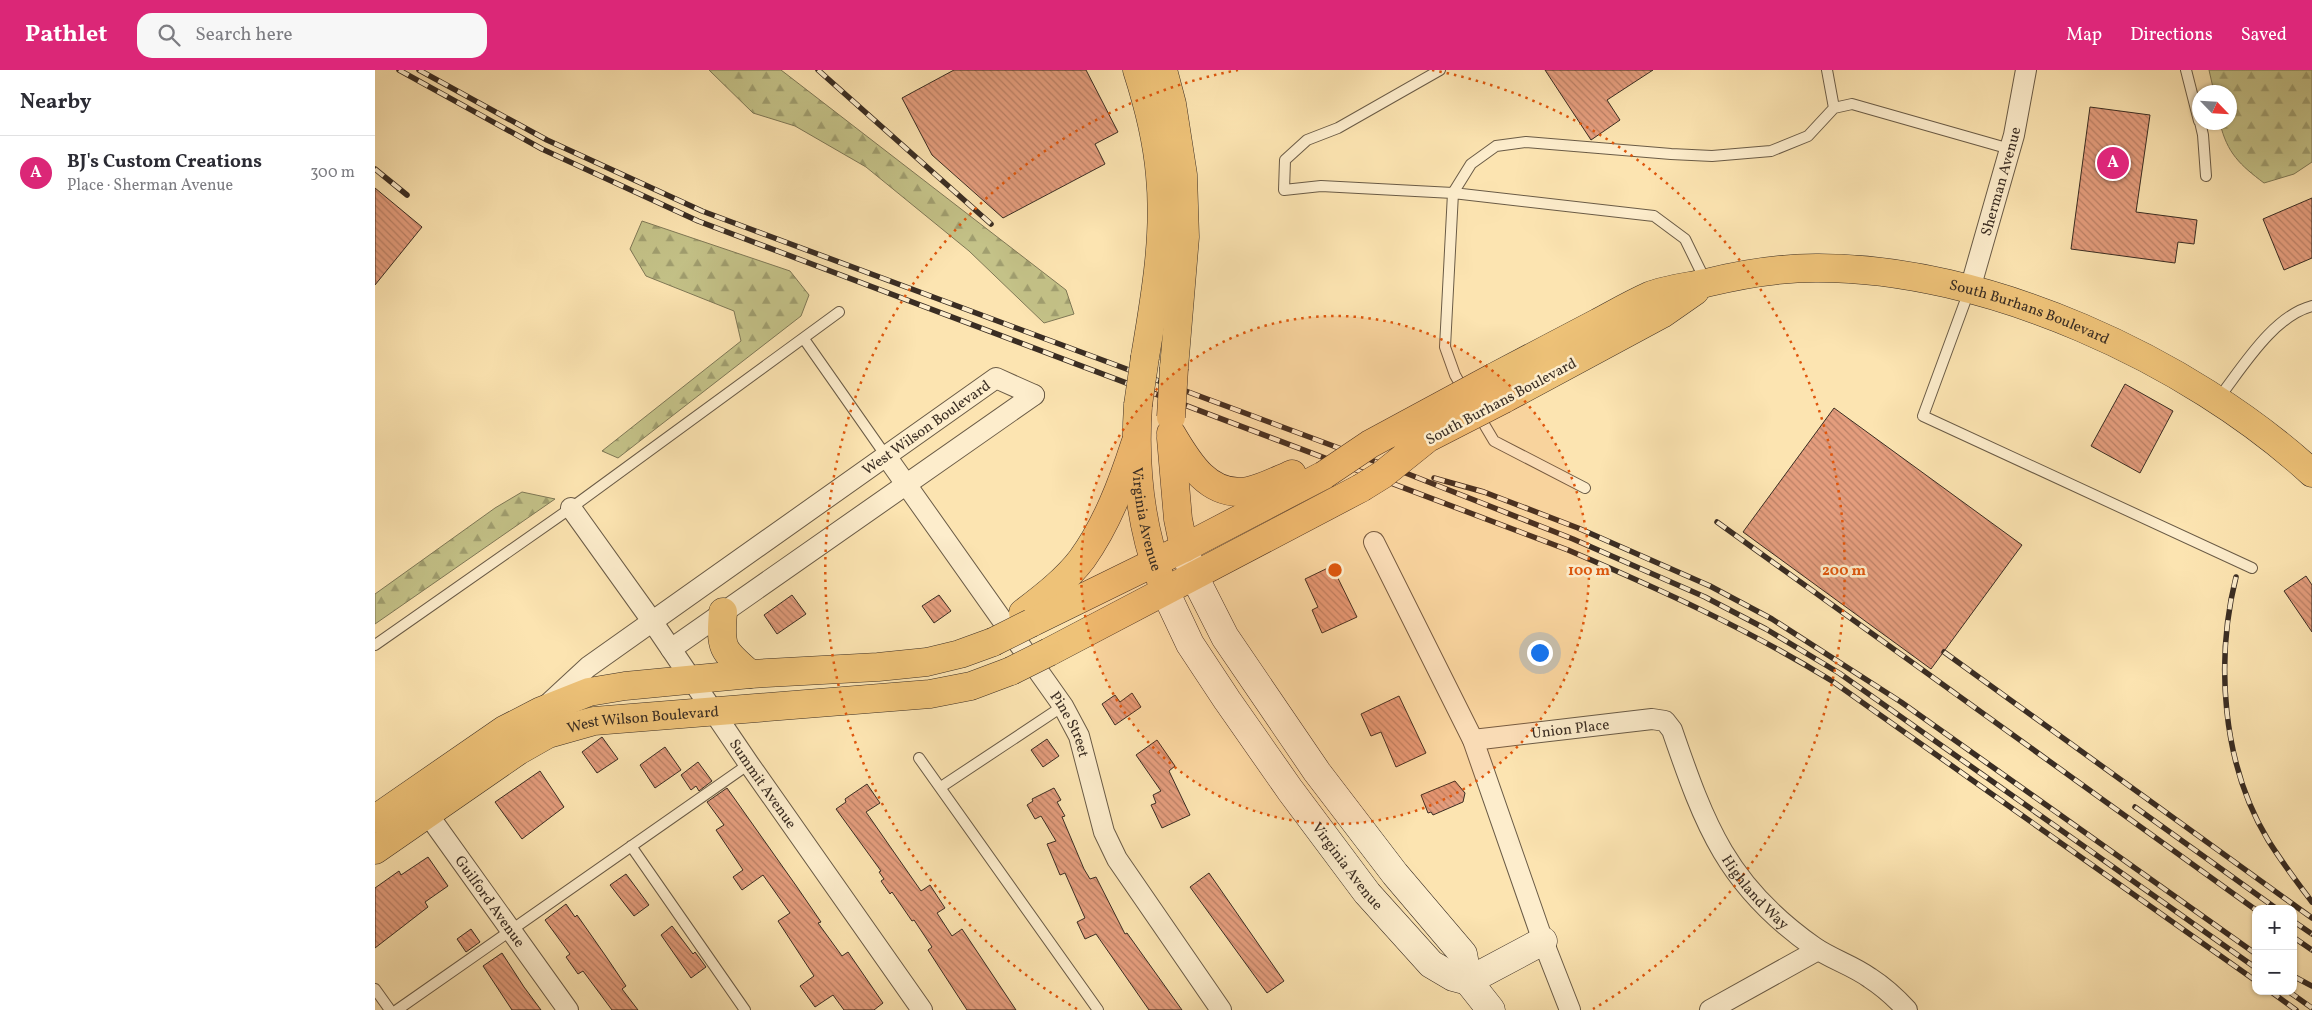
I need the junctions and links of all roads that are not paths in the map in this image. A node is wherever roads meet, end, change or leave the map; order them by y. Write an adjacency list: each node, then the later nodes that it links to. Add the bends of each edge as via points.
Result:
1 (1137, 70): 21 (main road, Virginia Avenue, bridge, via 1148,106 1160,175 1161,232)
2 (1163, 70): 20 (main road, Virginia Avenue, bridge, via 1173,104 1183,174 1185,237)
3 (1440, 70): 12 (lane, via 1339,128 1307,140 1285,160 1284,190 1321,186)
4 (1827, 70): 8 (lane)
5 (2025, 70): 10 (street, Sherman Avenue)
6 (2186, 70): 7 (lane)
7 (2192, 92)
8 (1834, 108): 10 (lane, via 1852,104); 12 (lane, via 1808,136 1771,151 1712,156 1526,142 1496,146 1471,164)
9 (2202, 130): 11 (lane)
10 (2010, 149): 14 (street, Sherman Avenue)
11 (2206, 176)
12 (1453, 193): 13 (lane, via 1654,216 1685,239); 26 (lane, via 1445,347 1455,375 1494,441)
13 (1707, 283): 14 (main road, South Burhans Boulevard, via 1736,274 1817,268 1900,274); 18 (main road, South Burhans Boulevard, via 1662,314)
14 (1970, 289): 19 (main road, South Burhans Boulevard, via 2050,315 2101,336); 31 (lane, via 1923,416)
15 (2312, 306): 19 (lane, via 2282,321)
16 (839, 312): 17 (lane)
17 (804, 339): 22 (lane); 27 (lane)
18 (1499, 388): 23 (main road, South Burhans Boulevard, bridge); 32 (main road, South Burhans Boulevard, bridge, via 1361,488)
19 (2218, 400): 24 (main road, South Burhans Boulevard, via 2287,450)
20 (1171, 425): 23 (main road, via 1189,464 1223,490 1251,491); 29 (main road, Virginia Avenue, via 1178,519)
21 (1135, 444): 30 (main road, Virginia Avenue, via 1138,485); 35 (main road, via 1121,488 1082,559)
22 (886, 456): 25 (street, Pine Street); 25 (street, West Wilson Boulevard, via 996,378 1033,395); 36 (street, West Wilson Boulevard)
23 (1316, 471): 29 (main road, South Burhans Boulevard)
24 (2311, 475)
25 (905, 485): 34 (street, West Wilson Boulevard); 41 (street, Pine Street)
26 (1585, 488)
27 (571, 508): 36 (street, Summit Avenue); 37 (lane)
28 (1374, 542): 45 (street)
29 (1184, 548): 30 (main road); 32 (main road, Virginia Avenue)
30 (1154, 561): 33 (main road, Virginia Avenue); 35 (main road)
31 (2253, 568)
32 (1193, 574): 33 (main road, South Burhans Boulevard); 56 (main road, Virginia Avenue, via 1225,637 1317,772 1395,874 1463,954)
33 (1165, 591): 43 (main road, West Wilson Boulevard, bridge, via 1011,671 971,686 930,694); 56 (main road, Virginia Avenue, via 1190,644 1227,700 1367,893 1431,964 1453,977)
34 (723, 612): 38 (street, West Wilson Boulevard); 39 (main road, via 721,637 726,654)
35 (1027, 618): 39 (main road, West Wilson Boulevard, via 960,654 927,662)
36 (652, 621): 38 (street, Summit Avenue); 42 (street, West Wilson Boulevard, via 588,667)
37 (375, 645)
38 (671, 648): 40 (street, Summit Avenue)
39 (750, 674): 40 (main road, West Wilson Boulevard)
40 (692, 680): 42 (main road, West Wilson Boulevard, via 589,692); 43 (street, Summit Avenue)
41 (1063, 706): 48 (lane); 64 (street, Pine Street, via 1079,736 1104,832 1117,859)
42 (541, 711): 49 (main road, West Wilson Boulevard, via 504,730)
43 (714, 712): 47 (street, Summit Avenue); 49 (main road, West Wilson Boulevard, via 594,721 548,734)
44 (1665, 721): 45 (street, Union Place, via 1652,719); 55 (street, Highland Way, via 1672,730 1705,822 1736,873 1761,904)
45 (1473, 740): 54 (street)
46 (919, 758): 48 (lane)
47 (749, 764): 51 (lane); 62 (street, Summit Avenue)
48 (941, 787): 63 (lane)
49 (419, 803): 50 (main road, West Wilson Boulevard); 52 (main road, West Wilson Boulevard); 53 (street, Guilford Avenue)
50 (375, 819)
51 (631, 846): 53 (lane); 61 (lane)
52 (375, 850)
53 (511, 930): 59 (lane); 60 (street, Guilford Avenue)
54 (1543, 941): 56 (main road); 66 (street)
55 (1818, 950): 67 (street); 68 (street, Highland Way, via 1869,977)
56 (1468, 981): 65 (main road, Virginia Avenue)
57 (375, 989): 58 (lane)
58 (390, 1010)
59 (397, 1010)
60 (568, 1010)
61 (745, 1010)
62 (922, 1010)
63 (1098, 1010)
64 (1221, 1010)
65 (1491, 1010)
66 (1570, 1010)
67 (1710, 1010)
68 (1907, 1010)

